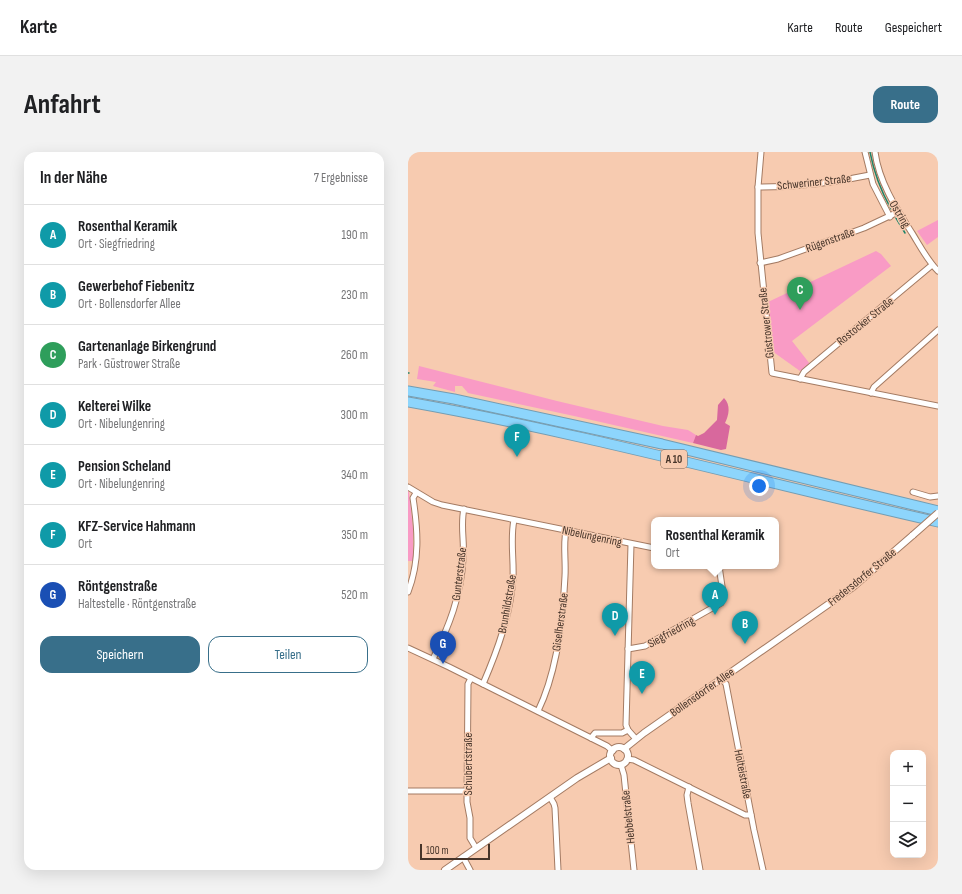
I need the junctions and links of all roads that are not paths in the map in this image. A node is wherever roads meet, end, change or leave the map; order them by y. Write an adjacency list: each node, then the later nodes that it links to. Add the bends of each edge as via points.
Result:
1 (761, 152): 5 (street, Güstrower Straße)
2 (865, 152): 4 (street, Ostring)
3 (875, 152): 6 (street, Ostring, via 883,183)
4 (870, 175): 5 (street, Schweriner Straße, via 831,182); 7 (street, Ostring)
5 (758, 187): 8 (street, Güstrower Straße)
6 (898, 212): 7 (street, Rügenstraße); 9 (street, Ostring)
7 (890, 216): 8 (street, Rügenstraße, via 785,257)
8 (760, 263): 12 (street, Güstrower Straße, via 771,370 773,373)
9 (932, 265): 10 (street, Ostring); 12 (street, Rostocker Straße, via 804,372)
10 (938, 271)
11 (938, 330): 14 (street, via 874,386)
12 (800, 379): 14 (street, Güstrower Straße)
13 (408, 391): 22 (highway, A 10, via 662,444)
14 (871, 393): 16 (street, Güstrower Straße)
15 (408, 402): 24 (highway, A 10, via 618,445)
16 (938, 406)
17 (408, 488): 19 (street, Nibelungenring)
18 (913, 492): 20 (street, via 930,497)
19 (416, 493): 21 (street, Nibelungenring, via 437,504); 29 (street, via 413,498 417,534 416,563)
20 (938, 496)
21 (464, 509): 23 (street, Nibelungenring); 33 (street, Gunterstraße, via 464,556 460,591)
22 (938, 512): 30 (street, Fredersdorfer Straße, bridge, via 853,587)
23 (514, 520): 25 (street, Nibelungenring); 36 (street, Brunhildstraße, via 510,605 498,647)
24 (938, 522)
25 (566, 530): 26 (street, Nibelungenring); 37 (street, Giselherstraße, via 565,581 560,626 552,671)
26 (631, 544): 27 (street); 32 (street, Nibelungenring)
27 (651, 547)
28 (719, 569): 32 (street, Siegfriedring, via 723,593 721,602 650,644)
29 (408, 592)
30 (782, 637): 35 (street, Bollensdorfer Allee)
31 (408, 647): 33 (street)
32 (628, 649): 38 (street, Nibelungenring)
33 (433, 659): 34 (street)
34 (471, 678): 36 (street); 48 (street, Schubertstraße, via 468,684)
35 (722, 679): 40 (street, Bollensdorfer Allee); 50 (street, Holteistraße, via 726,684)
36 (483, 684): 37 (street)
37 (538, 711): 39 (street)
38 (628, 730): 39 (street, via 622,733 595,733); 40 (street)
39 (592, 738): 42 (street)
40 (636, 739): 41 (street, Bollensdorfer Allee)
41 (624, 749): 42 (street, Bollensdorfer Allee); 43 (street)
42 (613, 751): 44 (street)
43 (627, 759): 45 (street); 46 (street)
44 (612, 761): 45 (street); 49 (street, via 576,778)
45 (621, 765): 56 (street, Hebbelstraße)
46 (689, 787): 50 (street, via 746,815); 57 (street, via 688,803)
47 (408, 791): 48 (street)
48 (467, 791): 51 (street, Schubertstraße, via 470,838)
49 (550, 797): 51 (street); 55 (street, via 555,808)
50 (751, 815): 58 (street, Holteistraße)
51 (476, 848): 52 (street)
52 (463, 857): 53 (street); 54 (street)
53 (445, 870)
54 (470, 870)
55 (558, 870)
56 (634, 870)
57 (700, 870)
58 (764, 870)

